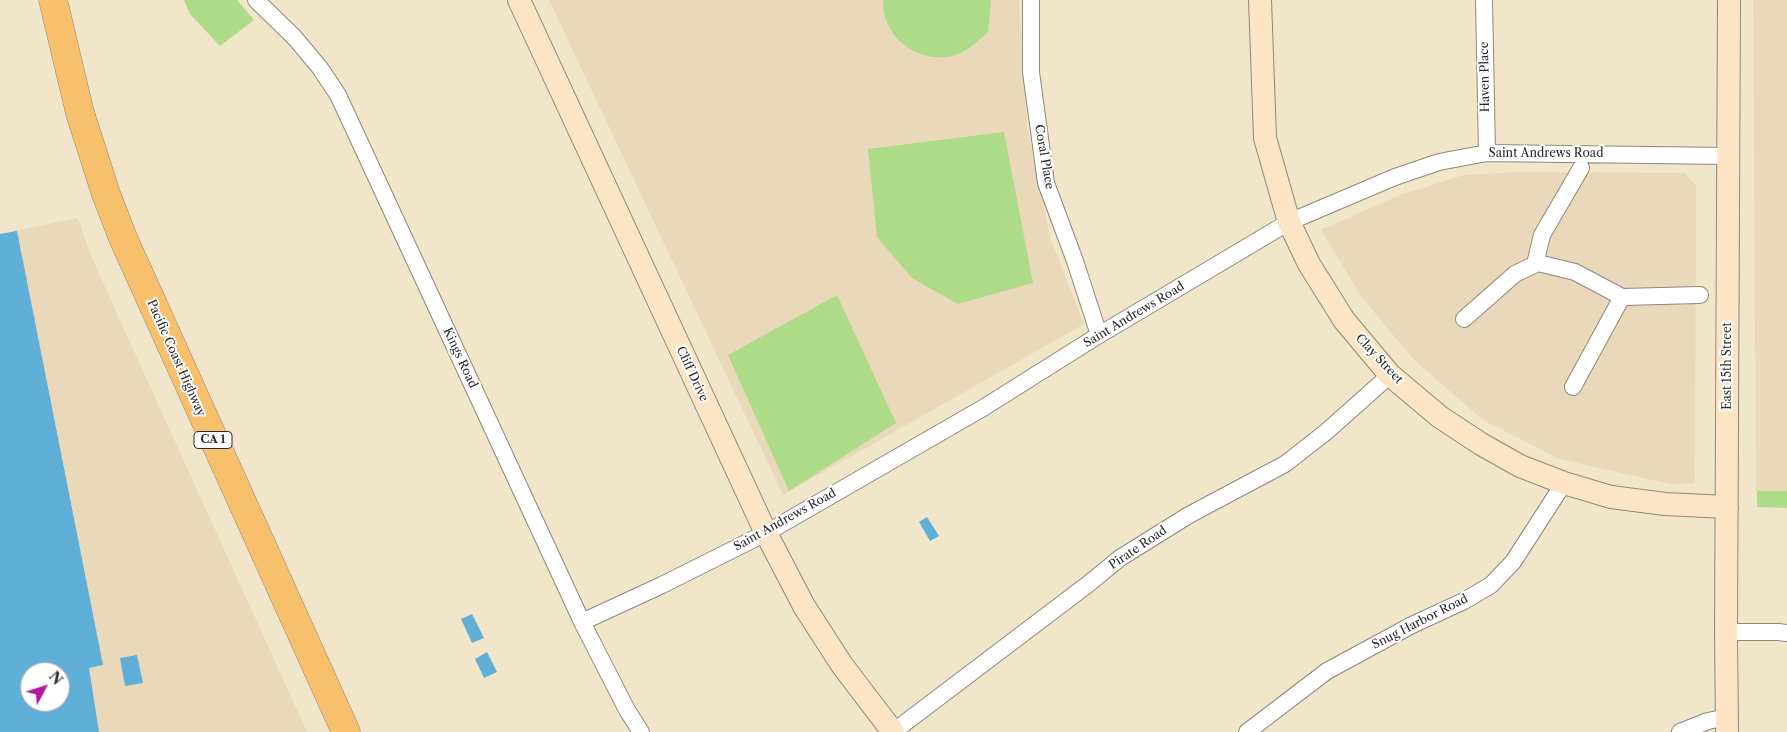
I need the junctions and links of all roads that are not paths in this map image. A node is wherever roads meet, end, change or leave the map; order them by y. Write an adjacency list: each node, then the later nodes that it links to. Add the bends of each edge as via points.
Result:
1 (53, 0): 26 (highway, Pacific Coast Highway / CA 1, via 80,113 123,238)
2 (256, 0): 22 (street, Kings Road, via 295,38 338,95)
3 (519, 0): 21 (street, Cliff Drive)
4 (1031, 0): 16 (street, Coral Place, via 1031,72 1046,183)
5 (1260, 0): 11 (street, Clay Street, via 1265,138)
6 (1484, 0): 8 (street, Haven Place)
7 (1729, 0): 9 (street, East 15th Street)
8 (1486, 153): 9 (street, Saint Andrews Road); 11 (street, Saint Andrews Road, via 1439,162 1395,177)
9 (1729, 156): 20 (street, East 15th Street)
10 (1581, 168): 12 (street, via 1542,235)
11 (1288, 222): 16 (street, Saint Andrews Road); 17 (street, Clay Street, via 1309,264 1344,320)
12 (1535, 264): 14 (street, via 1576,272); 15 (street, via 1515,274)
13 (1700, 295): 14 (street)
14 (1622, 296): 18 (street)
15 (1464, 320)
16 (1099, 336): 21 (street, Saint Andrews Road, via 983,408)
17 (1390, 375): 19 (street, Clay Street, via 1440,417 1481,444 1520,466); 28 (street, Pirate Road, via 1285,464 1189,515 1120,558)
18 (1573, 387)
19 (1564, 484): 20 (street, Clay Street, via 1610,497); 29 (street, Snug Harbor Road, via 1513,562 1491,584 1328,671)
20 (1727, 507): 23 (street, East 15th Street)
21 (766, 532): 22 (street, Saint Andrews Road); 28 (street, Cliff Drive, via 804,606 842,665)
22 (582, 622): 27 (street, Kings Road)
23 (1726, 632): 24 (street); 25 (street, East 15th Street)
24 (1787, 633)
25 (1727, 724): 30 (street, via 1708,721)
26 (346, 732)
27 (641, 732)
28 (893, 732)
29 (1247, 732)
30 (1680, 732)

